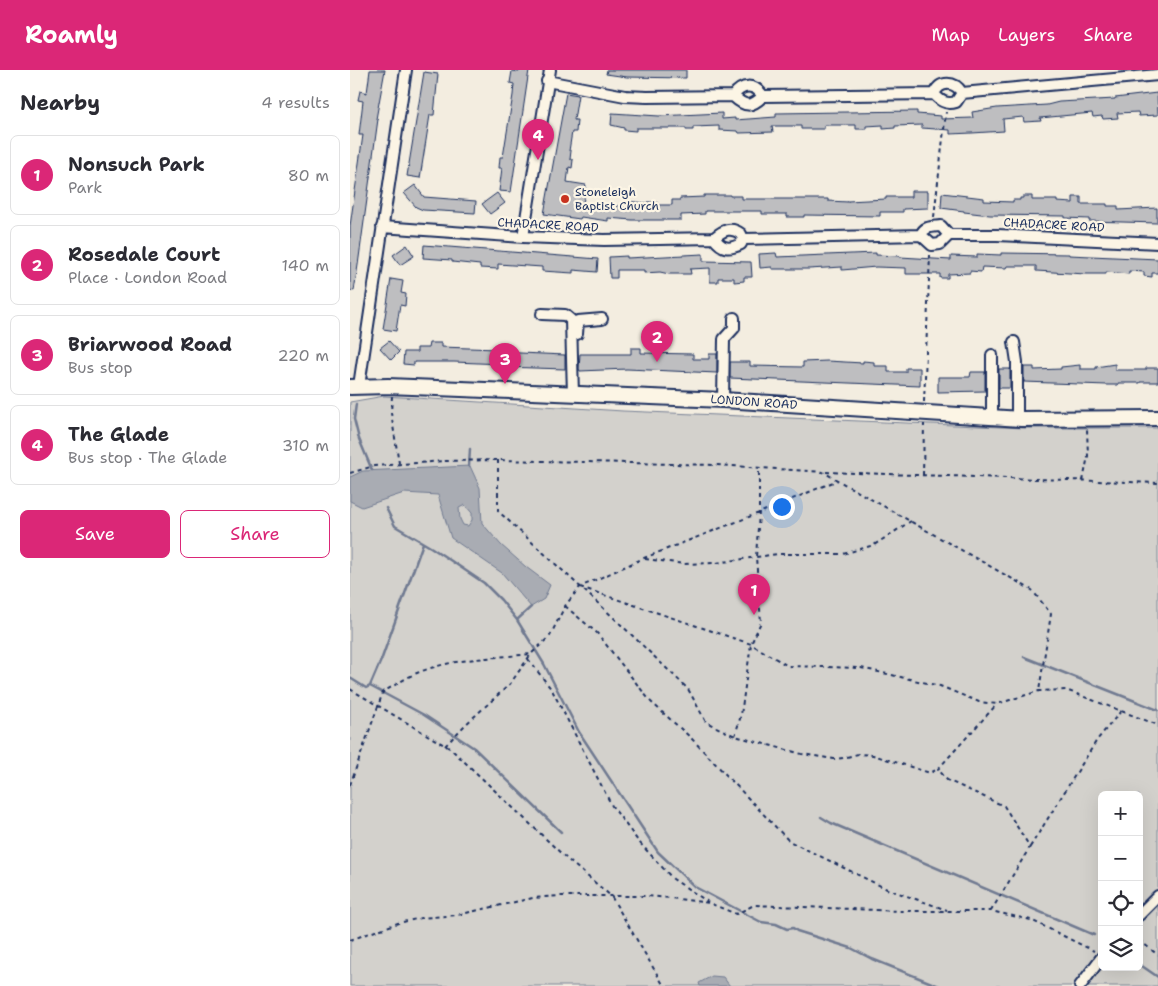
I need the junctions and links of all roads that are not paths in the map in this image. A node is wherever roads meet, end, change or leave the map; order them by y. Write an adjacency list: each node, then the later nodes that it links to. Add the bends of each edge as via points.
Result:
1 (406, 70): 9 (street)
2 (550, 70): 4 (street)
3 (1158, 75): 5 (street)
4 (547, 81): 7 (street, via 625,96); 12 (street)
5 (962, 93): 6 (street, via 956,102 948,103); 6 (street, via 956,86 947,84 939,86)
6 (934, 94): 8 (street)
7 (733, 96): 8 (street, via 748,105); 8 (street, via 743,86 759,90)
8 (763, 96)
9 (382, 227): 12 (street, CHADACRE ROAD); 21 (street)
10 (949, 235): 11 (street, via 940,244 932,245); 11 (street, via 941,226 934,226 922,231); 15 (street, CHADACRE ROAD)
11 (921, 236): 14 (street, CHADACRE ROAD)
12 (522, 237): 13 (street, CHADACRE ROAD, via 604,240)
13 (714, 238): 14 (street, CHADACRE ROAD, via 730,229 741,234); 14 (street, CHADACRE ROAD, via 730,249 741,244)
14 (743, 239)
15 (1158, 243)
16 (542, 314): 22 (street, via 565,315 571,320)
17 (734, 318): 23 (street, via 734,328 724,339)
18 (602, 319): 22 (street, via 580,320 576,324)
19 (1014, 342): 25 (street)
20 (992, 355): 24 (street)
21 (355, 387): 22 (highway, LONDON ROAD)
22 (575, 395): 23 (highway, LONDON ROAD)
23 (723, 400): 24 (highway, LONDON ROAD)
24 (992, 417): 25 (highway, LONDON ROAD)
25 (1017, 418): 26 (highway, LONDON ROAD)
26 (1158, 418)
27 (1158, 896): 28 (street)
28 (1143, 911)
29 (1098, 961): 30 (street)
30 (1080, 986)

